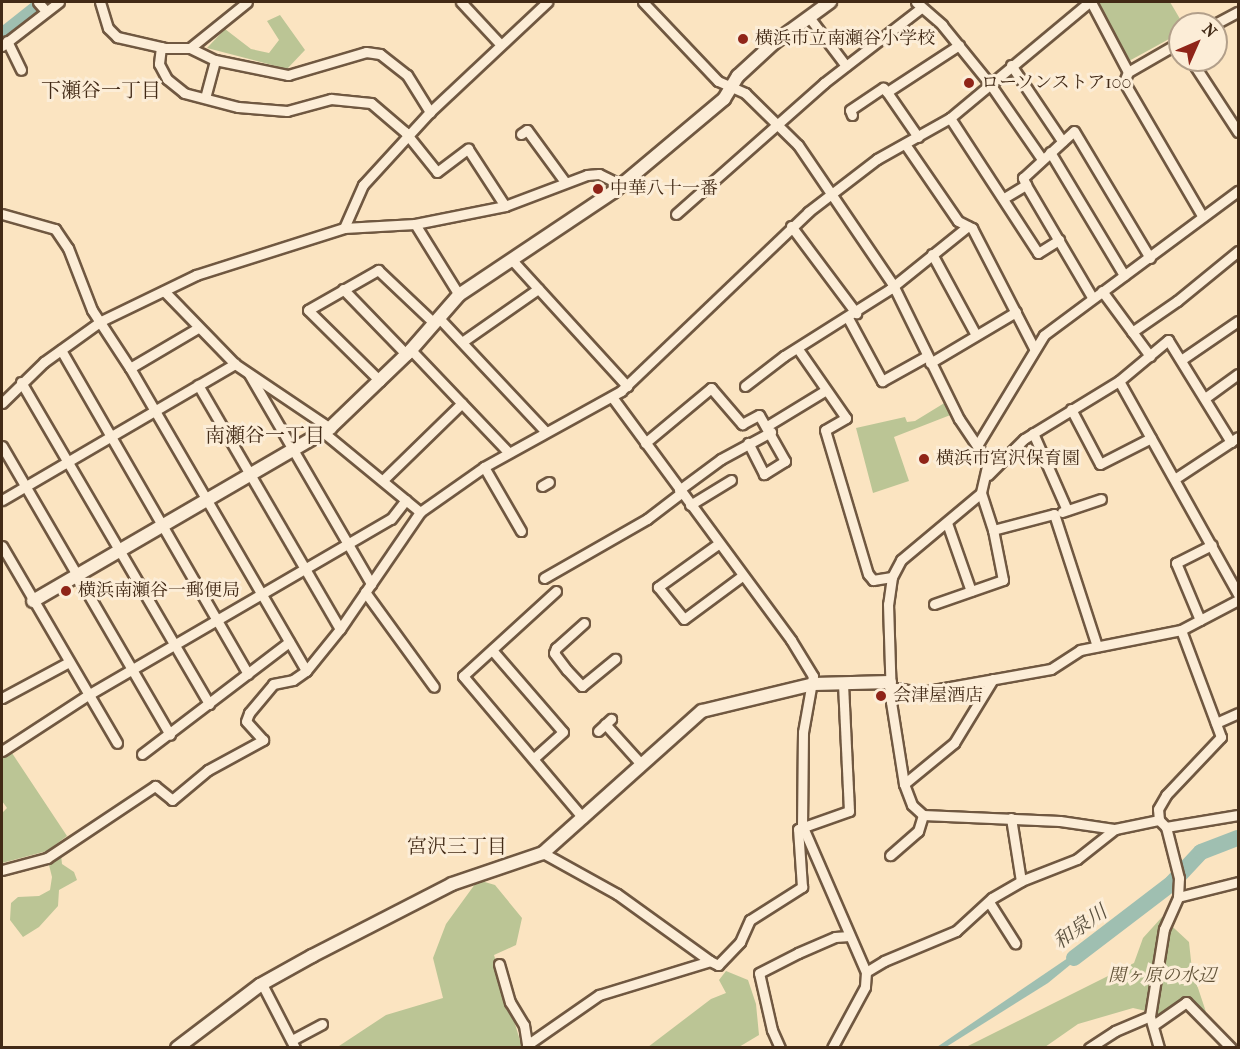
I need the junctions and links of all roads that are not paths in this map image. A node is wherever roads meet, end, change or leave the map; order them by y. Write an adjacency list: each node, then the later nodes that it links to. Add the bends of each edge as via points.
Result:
1 (59, 2): 11 (street)
2 (100, 2): 14 (street, via 108,28 117,37)
3 (247, 2): 15 (street)
4 (461, 2): 12 (street)
5 (547, 2): 12 (street)
6 (643, 2): 24 (street, via 718,81)
7 (830, 2): 10 (street)
8 (1090, 2): 18 (street); 21 (street)
9 (918, 5): 13 (street); 19 (street)
10 (809, 17): 19 (street); 24 (street, via 775,42)
11 (4, 44): 20 (street)
12 (500, 44): 27 (street)
13 (959, 45): 23 (street); 25 (street)
14 (161, 47): 15 (street); 26 (street, via 159,64 167,79 184,93)
15 (190, 48): 17 (street)
16 (1168, 49): 21 (street)
17 (215, 60): 26 (street); 27 (street, via 288,75 366,52 380,54 407,75)
18 (1011, 65): 23 (street); 35 (street)
19 (846, 66): 30 (street)
20 (21, 70)
21 (1128, 72): 48 (street, via 1124,82)
22 (1199, 72): 31 (street)
23 (990, 84): 29 (street); 38 (street)
24 (732, 86): 30 (street, via 745,93); 40 (street, via 724,99)
25 (887, 92): 28 (street, via 883,88 850,110); 34 (street)
26 (205, 98): 33 (street, via 238,107 287,111 331,99 363,100 382,110)
27 (430, 112): 33 (street)
28 (852, 115)
29 (950, 118): 34 (street); 44 (street)
30 (777, 124): 43 (street, via 798,145); 47 (street)
31 (1239, 132)
32 (521, 134): 39 (street, via 528,130)
33 (409, 137): 45 (street, via 437,172 468,149); 52 (street, via 363,185)
34 (918, 137): 36 (street)
35 (1062, 141): 37 (street); 56 (street, via 1074,131)
36 (905, 144): 43 (street, via 877,159); 51 (street, via 958,221)
37 (1050, 152): 38 (street); 58 (street)
38 (1042, 159): 41 (street, via 1023,178)
39 (565, 182): 40 (street, via 600,174); 45 (street)
40 (622, 185): 57 (street)
41 (1026, 185): 44 (street); 53 (street)
42 (1239, 191): 48 (street)
43 (832, 194): 50 (street); 59 (street)
44 (1004, 198): 53 (street, via 1038,253)
45 (505, 206): 49 (street)
46 (2, 214): 69 (street, via 55,229 68,248 92,310)
47 (676, 214)
48 (1203, 217): 56 (street)
49 (415, 224): 52 (street); 64 (street)
50 (791, 226): 67 (street); 90 (street)
51 (968, 226): 55 (street); 66 (street)
52 (344, 228): 62 (street, via 196,275)
53 (1059, 240): 65 (street)
54 (1239, 251): 72 (street)
55 (932, 254): 59 (street); 73 (street)
56 (1150, 258): 58 (street)
57 (512, 260): 61 (street); 64 (street)
58 (1125, 275): 63 (street)
59 (893, 285): 67 (street); 80 (street)
60 (343, 289): 68 (street, via 378,270); 78 (street); 86 (street, via 308,310)
61 (538, 289): 74 (street); 90 (street)
62 (164, 291): 69 (street); 71 (street)
63 (1102, 291): 65 (street); 72 (street)
64 (459, 295): 68 (street)
65 (1092, 297): 75 (street, via 1060,320)
66 (1016, 312): 73 (street); 75 (street)
67 (852, 315): 76 (street); 80 (street, via 882,381)
68 (436, 320): 74 (street); 78 (street)
69 (101, 321): 77 (street); 83 (street)
70 (1239, 321): 81 (street)
71 (198, 328): 82 (street); 83 (street)
72 (1132, 332): 79 (street)
73 (976, 335): 80 (street)
74 (462, 342): 101 (street)
75 (1034, 348): 108 (street)
76 (798, 349): 91 (street); 92 (street)
77 (61, 350): 88 (street); 103 (street)
78 (409, 352): 86 (street); 96 (street)
79 (1150, 356): 81 (street, via 1168,340); 87 (street)
80 (928, 359): 108 (street, via 959,418)
81 (1182, 360): 94 (street)
82 (235, 364): 84 (street); 89 (street)
83 (130, 368): 98 (street)
84 (249, 374): 100 (street); 110 (street)
85 (1239, 374): 94 (street)
86 (380, 381): 100 (street)
87 (1119, 381): 97 (street); 104 (street)
88 (21, 382): 95 (street); 112 (street)
89 (198, 385): 98 (street); 114 (street)
90 (627, 386): 93 (street)
91 (745, 387)
92 (826, 390): 99 (street); 142 (street, via 846,418 825,430 868,574 873,580)
93 (612, 397): 101 (street); 106 (street)
94 (1205, 398): 105 (street)
95 (2, 403)
96 (462, 403): 111 (street); 117 (street)
97 (1071, 409): 102 (street); 104 (street, via 1100,464)
98 (154, 410): 103 (street); 124 (street)
99 (769, 429): 106 (street, via 759,415 742,424 734,420 711,388); 107 (street); 107 (street, via 785,461 764,474)
100 (327, 430): 110 (street); 117 (street)
101 (545, 431): 111 (street)
102 (1033, 433): 115 (street); 127 (street)
103 (110, 436): 112 (street); 131 (street)
104 (1151, 438): 116 (street)
105 (1235, 440): 116 (street)
106 (645, 443): 120 (street)
107 (748, 443): 120 (street)
108 (978, 444): 115 (street, via 988,462)
109 (2, 446): 119 (street)
110 (293, 449): 114 (street); 134 (street)
111 (508, 452): 113 (street)
112 (67, 461): 119 (street); 138 (street)
113 (484, 466): 128 (street); 133 (street)
114 (250, 474): 124 (street); 139 (street)
115 (988, 475): 121 (street)
116 (1176, 478): 136 (street)
117 (383, 480): 125 (street)
118 (731, 480): 126 (street)
119 (25, 486): 123 (street); 140 (street)
120 (680, 492): 126 (street); 143 (street, via 647,519)
121 (981, 493): 130 (street); 132 (street)
122 (1101, 499): 127 (street)
123 (2, 500)
124 (207, 500): 131 (street); 147 (street)
125 (406, 500): 128 (street); 134 (street, via 391,519)
126 (690, 505): 135 (street)
127 (1067, 510): 129 (street)
128 (420, 512): 144 (street)
129 (1054, 514): 132 (street); 159 (street)
130 (947, 524): 142 (street, via 901,560); 146 (street)
131 (163, 526): 138 (street); 152 (street)
132 (993, 530): 146 (street, via 1003,580)
133 (521, 531)
134 (348, 544): 139 (street); 144 (street)
135 (718, 544): 141 (street); 141 (street, via 658,587 684,619)
136 (1212, 545): 148 (street); 153 (street, via 1176,563)
137 (2, 546): 150 (street)
138 (120, 551): 140 (street); 158 (street)
139 (306, 569): 147 (street); 155 (street)
140 (77, 575): 150 (street); 163 (street)
141 (742, 576): 168 (street, via 791,640)
142 (892, 577): 169 (street, via 888,604)
143 (544, 578)
144 (368, 588): 155 (street); 170 (street)
145 (556, 591): 160 (street)
146 (971, 591): 151 (street)
147 (262, 594): 152 (street); 157 (street)
148 (1239, 594)
149 (1239, 600): 153 (street)
150 (33, 601): 162 (street)
151 (934, 603)
152 (217, 620): 158 (street); 165 (street)
153 (1200, 620): 156 (street)
154 (584, 623): 161 (street, via 554,653 567,670 582,686)
155 (340, 629): 164 (street)
156 (1182, 630): 159 (street); 175 (street)
157 (289, 642): 164 (street); 165 (street)
158 (175, 645): 163 (street); 173 (street)
159 (1097, 646): 166 (street, via 1080,650 1052,669)
160 (492, 650): 181 (street, via 467,672 465,682); 181 (street, via 563,732)
161 (615, 659)
162 (69, 662): 171 (street); 172 (street)
163 (132, 670): 171 (street); 177 (street)
164 (306, 671): 194 (street, via 293,680 273,684 249,713 246,721 263,740 208,770 181,795 172,800 155,786 46,858)
165 (248, 674): 173 (street)
166 (993, 679): 169 (street, via 922,692); 183 (street, via 954,743)
167 (843, 682): 168 (street); 169 (street); 189 (street, via 849,811)
168 (814, 684): 182 (street, via 702,711); 189 (street, via 803,732)
169 (890, 684): 183 (street)
170 (434, 687)
171 (88, 695): 178 (street); 179 (street)
172 (2, 698)
173 (209, 704): 177 (street)
174 (1239, 713): 175 (street)
175 (1216, 723): 188 (street, via 1221,737 1166,795 1158,809)
176 (605, 725): 182 (street)
177 (170, 735): 180 (street)
178 (117, 743)
179 (2, 751)
180 (142, 754)
181 (534, 758): 186 (street)
182 (641, 764): 186 (street)
183 (904, 784): 185 (street, via 912,806)
184 (1239, 815): 190 (street)
185 (923, 816): 187 (street); 193 (street, via 918,831)
186 (583, 818): 192 (street)
187 (1011, 818): 191 (street); 195 (street)
188 (1159, 820): 190 (street); 191 (street)
189 (802, 825): 199 (street); 201 (street, via 796,833 802,887 750,920 740,942 718,965)
190 (1166, 827): 197 (street, via 1179,878)
191 (1115, 829): 195 (street, via 1077,859)
192 (543, 854): 201 (street, via 617,894); 204 (street, via 452,884)
193 (890, 855)
194 (2, 870)
195 (1021, 881): 198 (street)
196 (1239, 882): 197 (street)
197 (1178, 897): 205 (street, via 1164,929)
198 (989, 902): 200 (street); 203 (street, via 956,930)
199 (849, 936): 203 (street); 210 (street, via 835,937 798,952 759,973 772,1030)
200 (1015, 943)
201 (710, 961): 208 (street, via 599,995)
202 (499, 964): 208 (street, via 510,1002)
203 (866, 972): 211 (street, via 865,987)
204 (262, 984): 207 (street); 209 (street)
205 (1152, 1020): 212 (street, via 1115,1031); 213 (street); 214 (street, via 1186,1002)
206 (322, 1024): 207 (street)
207 (293, 1044)
208 (530, 1045)
209 (182, 1046)
210 (780, 1047)
211 (831, 1047)
212 (1089, 1047)
213 (1160, 1047)
214 (1232, 1047)

